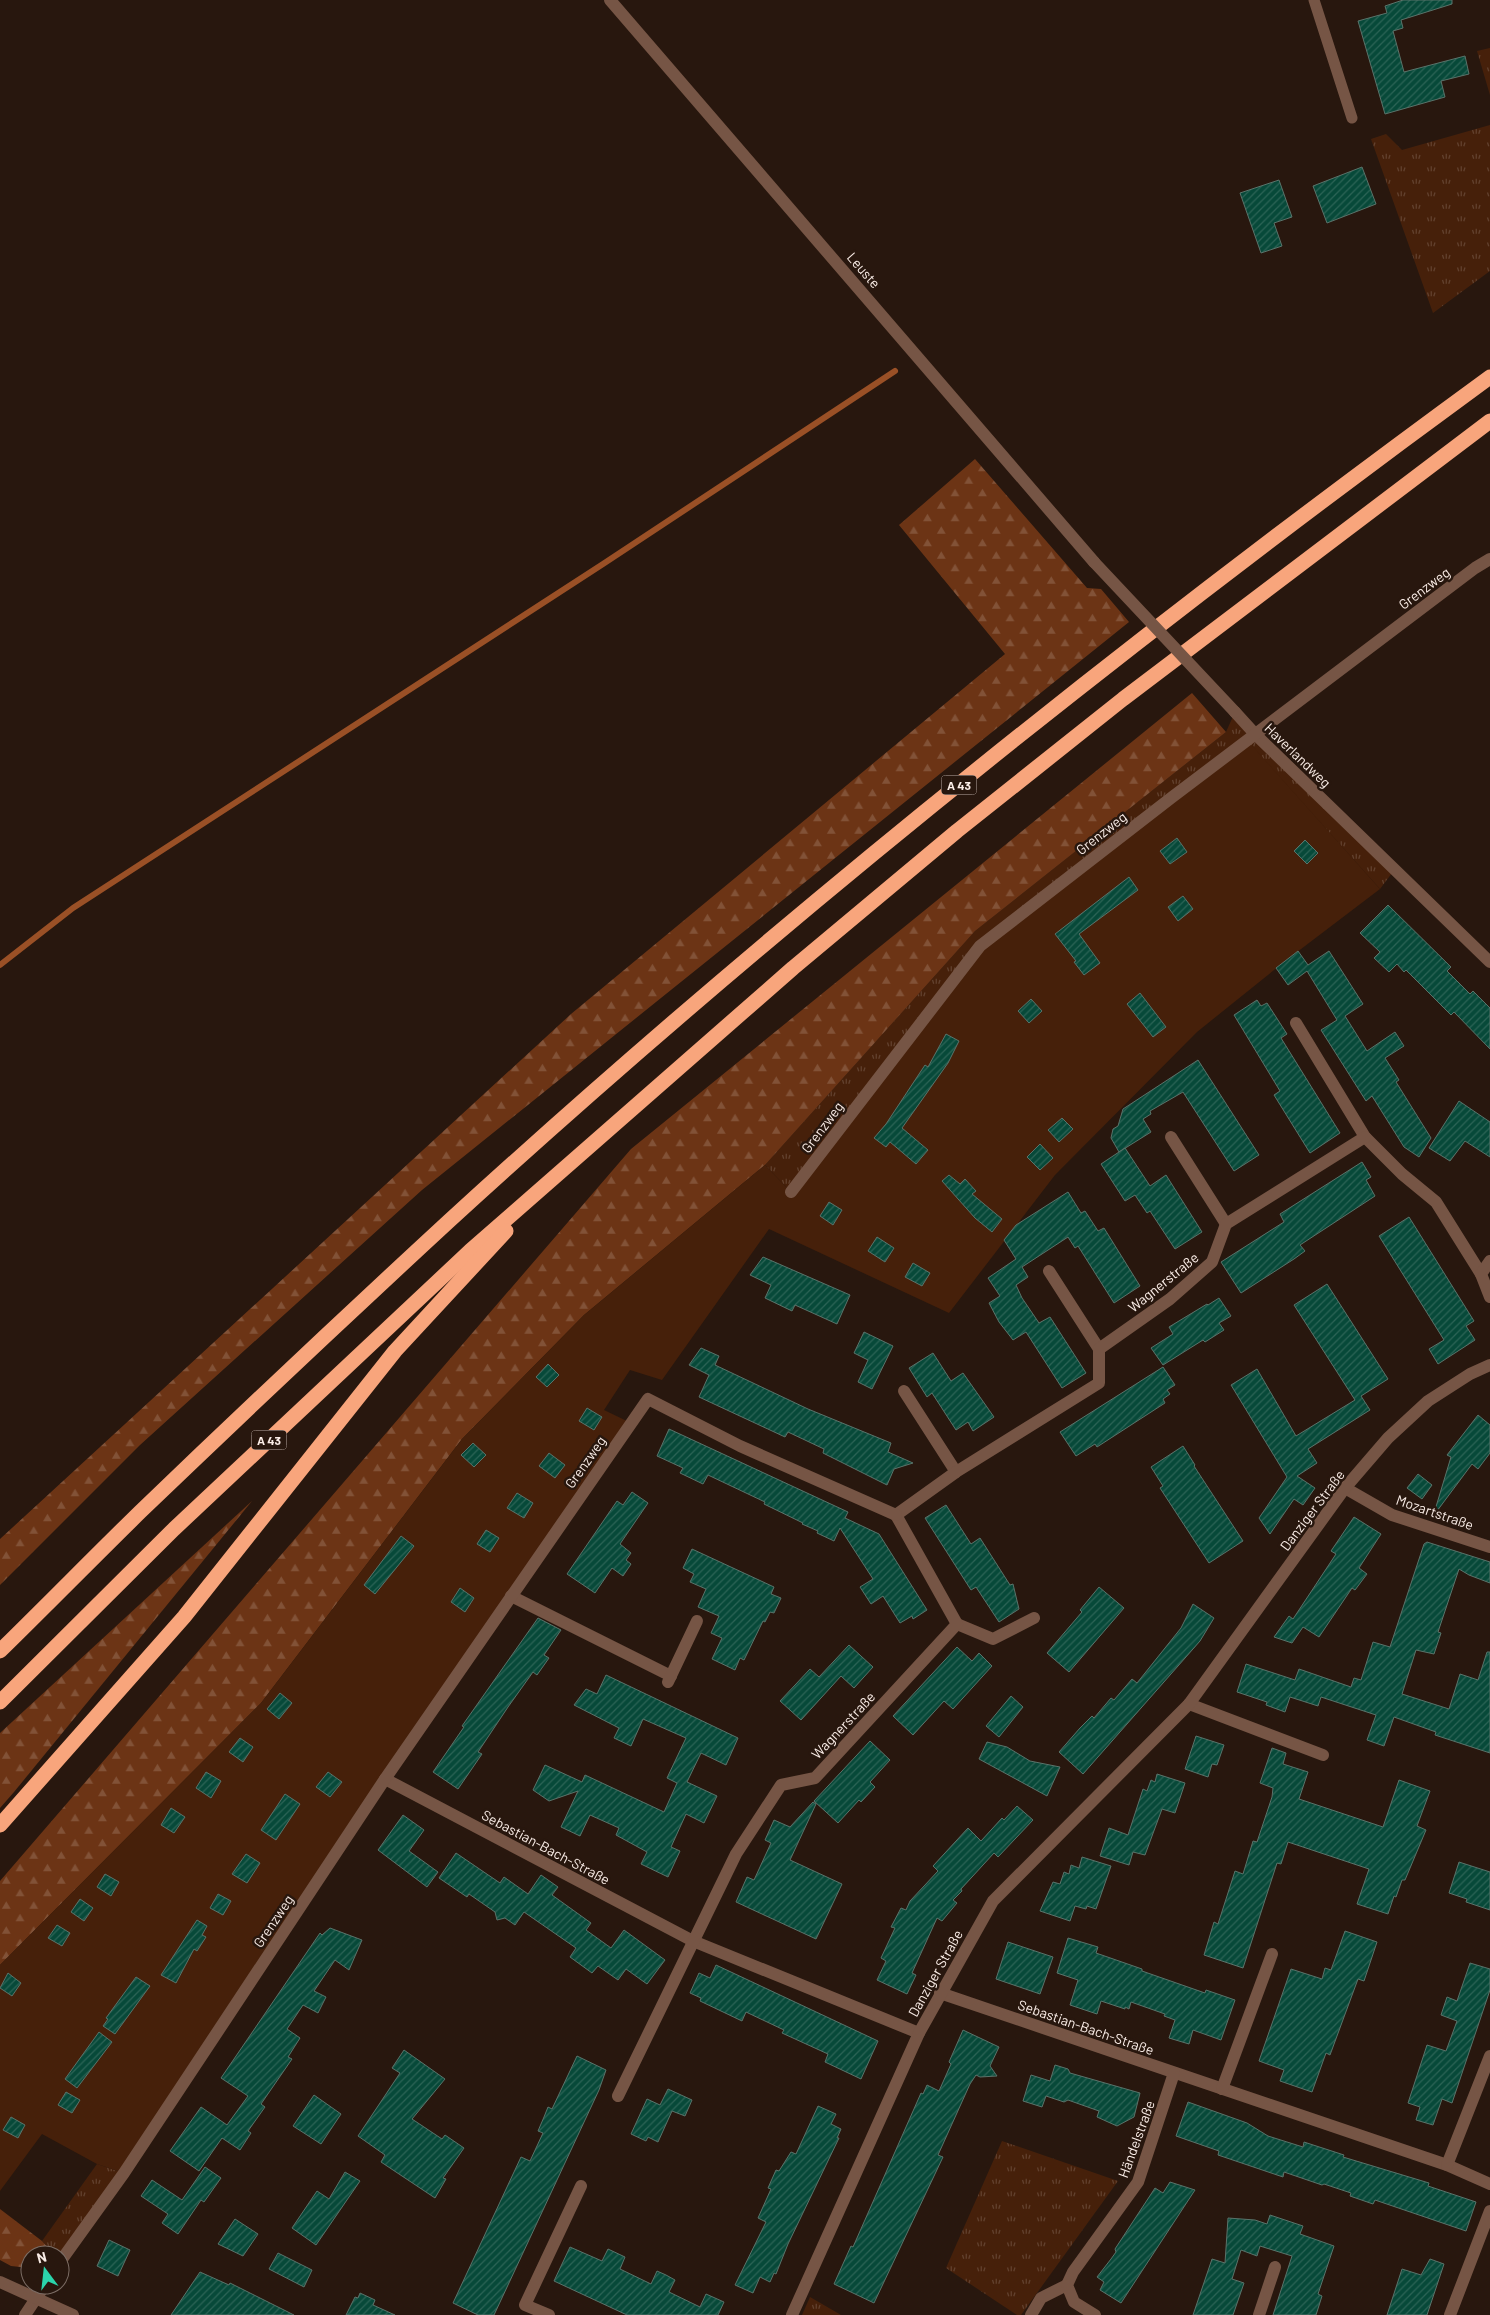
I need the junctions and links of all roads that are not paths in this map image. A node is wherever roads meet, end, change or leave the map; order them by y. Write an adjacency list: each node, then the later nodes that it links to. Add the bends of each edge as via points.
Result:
1 (610, 0): 7 (street, Leuste)
2 (1314, 0): 3 (lane)
3 (1352, 118)
4 (1490, 376): 31 (highway, A 43, via 1157,627 742,964 449,1221 139,1513)
5 (1490, 421): 13 (highway, A 43, via 1146,682 957,831 793,968)
6 (1490, 560): 8 (street, Grenzweg)
7 (1094, 562): 8 (street, Haverlandweg, bridge)
8 (1254, 734): 9 (street, Haverlandweg); 14 (street, Grenzweg, via 980,946)
9 (1490, 962)
10 (1296, 1023): 11 (street)
11 (1365, 1136): 15 (street); 18 (street, via 1402,1174 1436,1202)
12 (1171, 1137): 15 (street)
13 (546, 1186): 32 (highway, A 43, via 470,1251 181,1522); 36 (highway, via 395,1351 184,1617)
14 (791, 1192)
15 (1226, 1224): 20 (street, Wagnerstraße, via 1212,1262 1170,1299)
16 (1490, 1261): 18 (street)
17 (1049, 1271): 20 (street)
18 (1481, 1274): 19 (street)
19 (1490, 1297)
20 (1100, 1349): 23 (street, via 1099,1383)
21 (1490, 1365): 24 (street, Danziger Straße, via 1428,1401 1388,1438)
22 (904, 1391): 23 (street)
23 (956, 1472): 25 (street)
24 (1346, 1488): 26 (street, Mozartstraße, via 1392,1515); 33 (street, Danziger Straße)
25 (896, 1515): 27 (street, Grenzweg, via 740,1446 648,1399); 30 (street)
26 (1490, 1547)
27 (511, 1596): 29 (street, via 669,1679); 35 (street, Grenzweg)
28 (1034, 1618): 30 (street, via 993,1639)
29 (697, 1620)
30 (957, 1624): 37 (street, Wagnerstraße, via 815,1778 782,1786 736,1854)
31 (0, 1651)
32 (0, 1702)
33 (1189, 1704): 34 (street); 39 (street, Danziger Straße, via 993,1901)
34 (1323, 1755)
35 (385, 1779): 37 (street, Sebastian-Bach-Straße); 49 (street, Grenzweg, via 124,2173)
36 (0, 1825)
37 (693, 1941): 40 (street, Sebastian-Bach-Straße); 44 (street)
38 (1272, 1954): 43 (street)
39 (940, 1993): 40 (street, Danziger Straße); 42 (street, Sebastian-Bach-Straße)
40 (919, 2033): 59 (street, Danziger Straße)
41 (1489, 2061): 45 (street)
42 (1174, 2073): 43 (street, Sebastian-Bach-Straße); 52 (street, Händelstraße, via 1138,2182 1073,2272)
43 (1222, 2089): 45 (street, Sebastian-Bach-Straße)
44 (618, 2096)
45 (1447, 2166): 46 (street, Sebastian-Bach-Straße)
46 (1490, 2184)
47 (581, 2186): 55 (street)
48 (1490, 2211): 63 (street)
49 (70, 2248)
50 (1275, 2267): 62 (street)
51 (0, 2282): 54 (street)
52 (1067, 2286): 60 (street, via 1041,2298); 61 (street, via 1074,2302)
53 (39, 2295): 54 (street)
54 (36, 2299): 56 (street); 57 (street)
55 (523, 2310): 58 (street)
56 (24, 2315)
57 (73, 2315)
58 (549, 2315)
59 (792, 2315)
60 (1031, 2315)
61 (1095, 2315)
62 (1259, 2315)
63 (1450, 2315)

